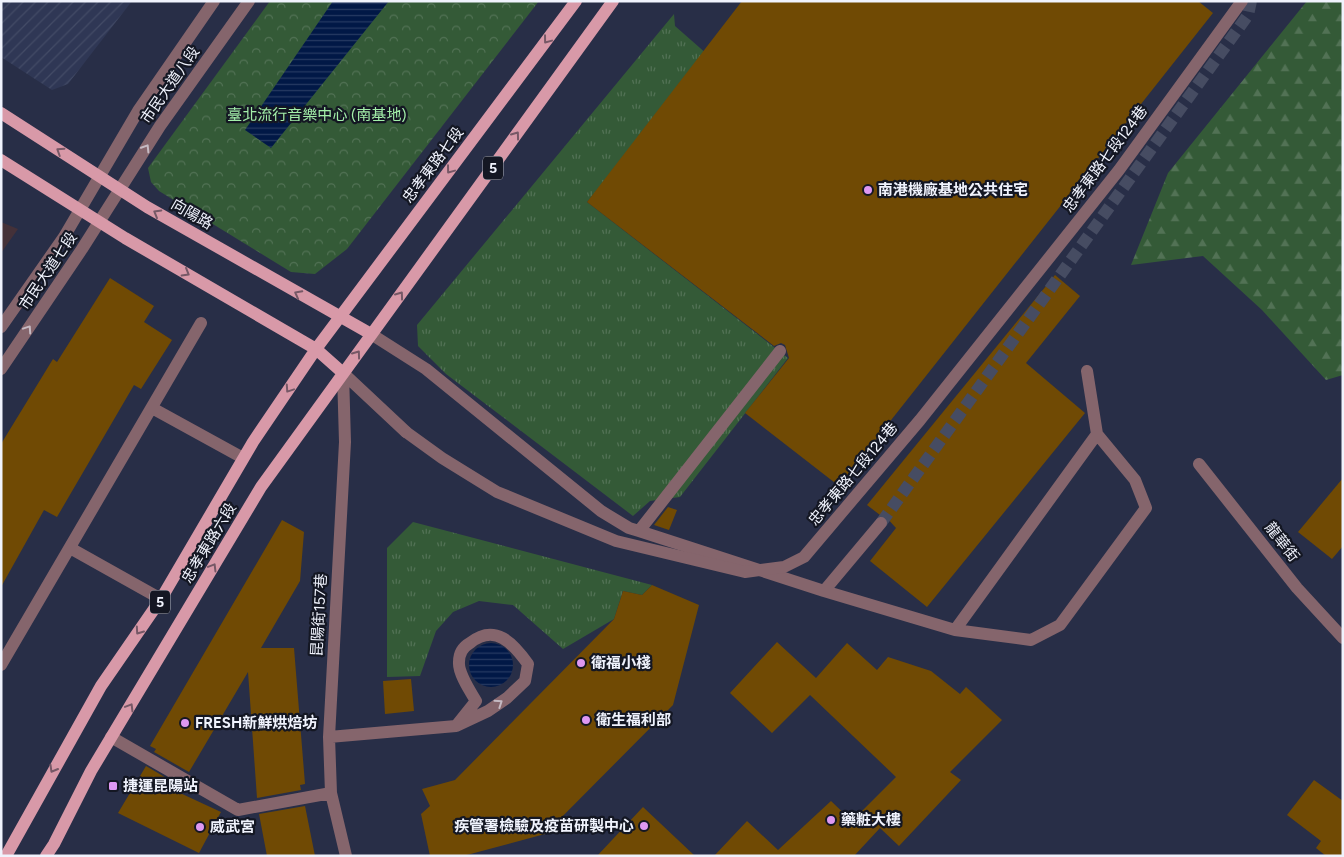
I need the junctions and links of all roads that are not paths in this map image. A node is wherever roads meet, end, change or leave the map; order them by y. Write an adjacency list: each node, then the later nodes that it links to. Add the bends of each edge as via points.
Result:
1 (214, 1): 8 (street, 市民大道八段, via 138,111)
2 (249, 1): 9 (street, 市民大道八段, one-way to 2, via 160,126)
3 (576, 1): 12 (main road, 忠孝東路七段 / 5, one-way to 12)
4 (613, 1): 15 (main road, 5, one-way to 4)
5 (1242, 1): 20 (street, 忠孝東路七段124巷, bridge, via 1112,178 920,420 804,557 784,567 745,572 616,541 497,492 406,432)
6 (1, 113): 8 (main road, 向陽路, one-way to 6)
7 (1, 160): 10 (main road)
8 (101, 177): 9 (main road, 向陽路); 10 (street, 市民大道七段)
9 (120, 189): 11 (street, 市民大道七段); 12 (main road, 向陽路, one-way to 9, via 294,292)
10 (82, 210): 11 (main road); 14 (street, 市民大道七段)
11 (99, 221): 16 (main road, one-way to 16); 18 (street, 市民大道七段, one-way to 11)
12 (342, 316): 15 (main road, 向陽路); 16 (main road, 忠孝東路七段 / 5)
13 (201, 322): 21 (street)
14 (1, 327)
15 (371, 334): 20 (main road, 忠孝東路六段 / 5, one-way to 15); 26 (street, via 426,368 601,511)
16 (316, 349): 20 (main road); 23 (main road, 忠孝東路六段 / 5, one-way to 23)
17 (780, 351): 26 (street)
18 (1, 369)
19 (1087, 371): 22 (street)
20 (343, 373): 34 (main road, 忠孝東路六段 / 5, one-way to 20, via 261,487); 35 (street, 昆陽街157巷, via 345,442)
21 (152, 408): 23 (street); 27 (street)
22 (1097, 434): 30 (street); 30 (street, via 1135,480 1146,508 1060,626 1031,640)
23 (243, 458): 29 (main road, 忠孝東路六段 / 5)
24 (1199, 464): 31 (street, 龍華街, via 1297,588)
25 (881, 523): 28 (street)
26 (639, 532): 28 (street)
27 (70, 548): 29 (street); 32 (street)
28 (824, 591): 30 (street)
29 (162, 599): 37 (main road, 忠孝東路六段 / 5, one-way to 37, via 101,686)
30 (955, 630)
31 (1343, 638)
32 (1, 665)
33 (456, 726): 33 (street, one-way to 33, via 488,711 525,681 528,664 514,644 495,634 478,636 463,648 459,663 476,701); 35 (street)
34 (111, 737): 36 (street, via 238,810); 38 (main road, 忠孝東路六段 / 5)
35 (329, 737): 36 (street, 昆陽街157巷)
36 (331, 794): 39 (street, 昆陽街157巷)
37 (6, 854)
38 (46, 856)
39 (346, 856)

